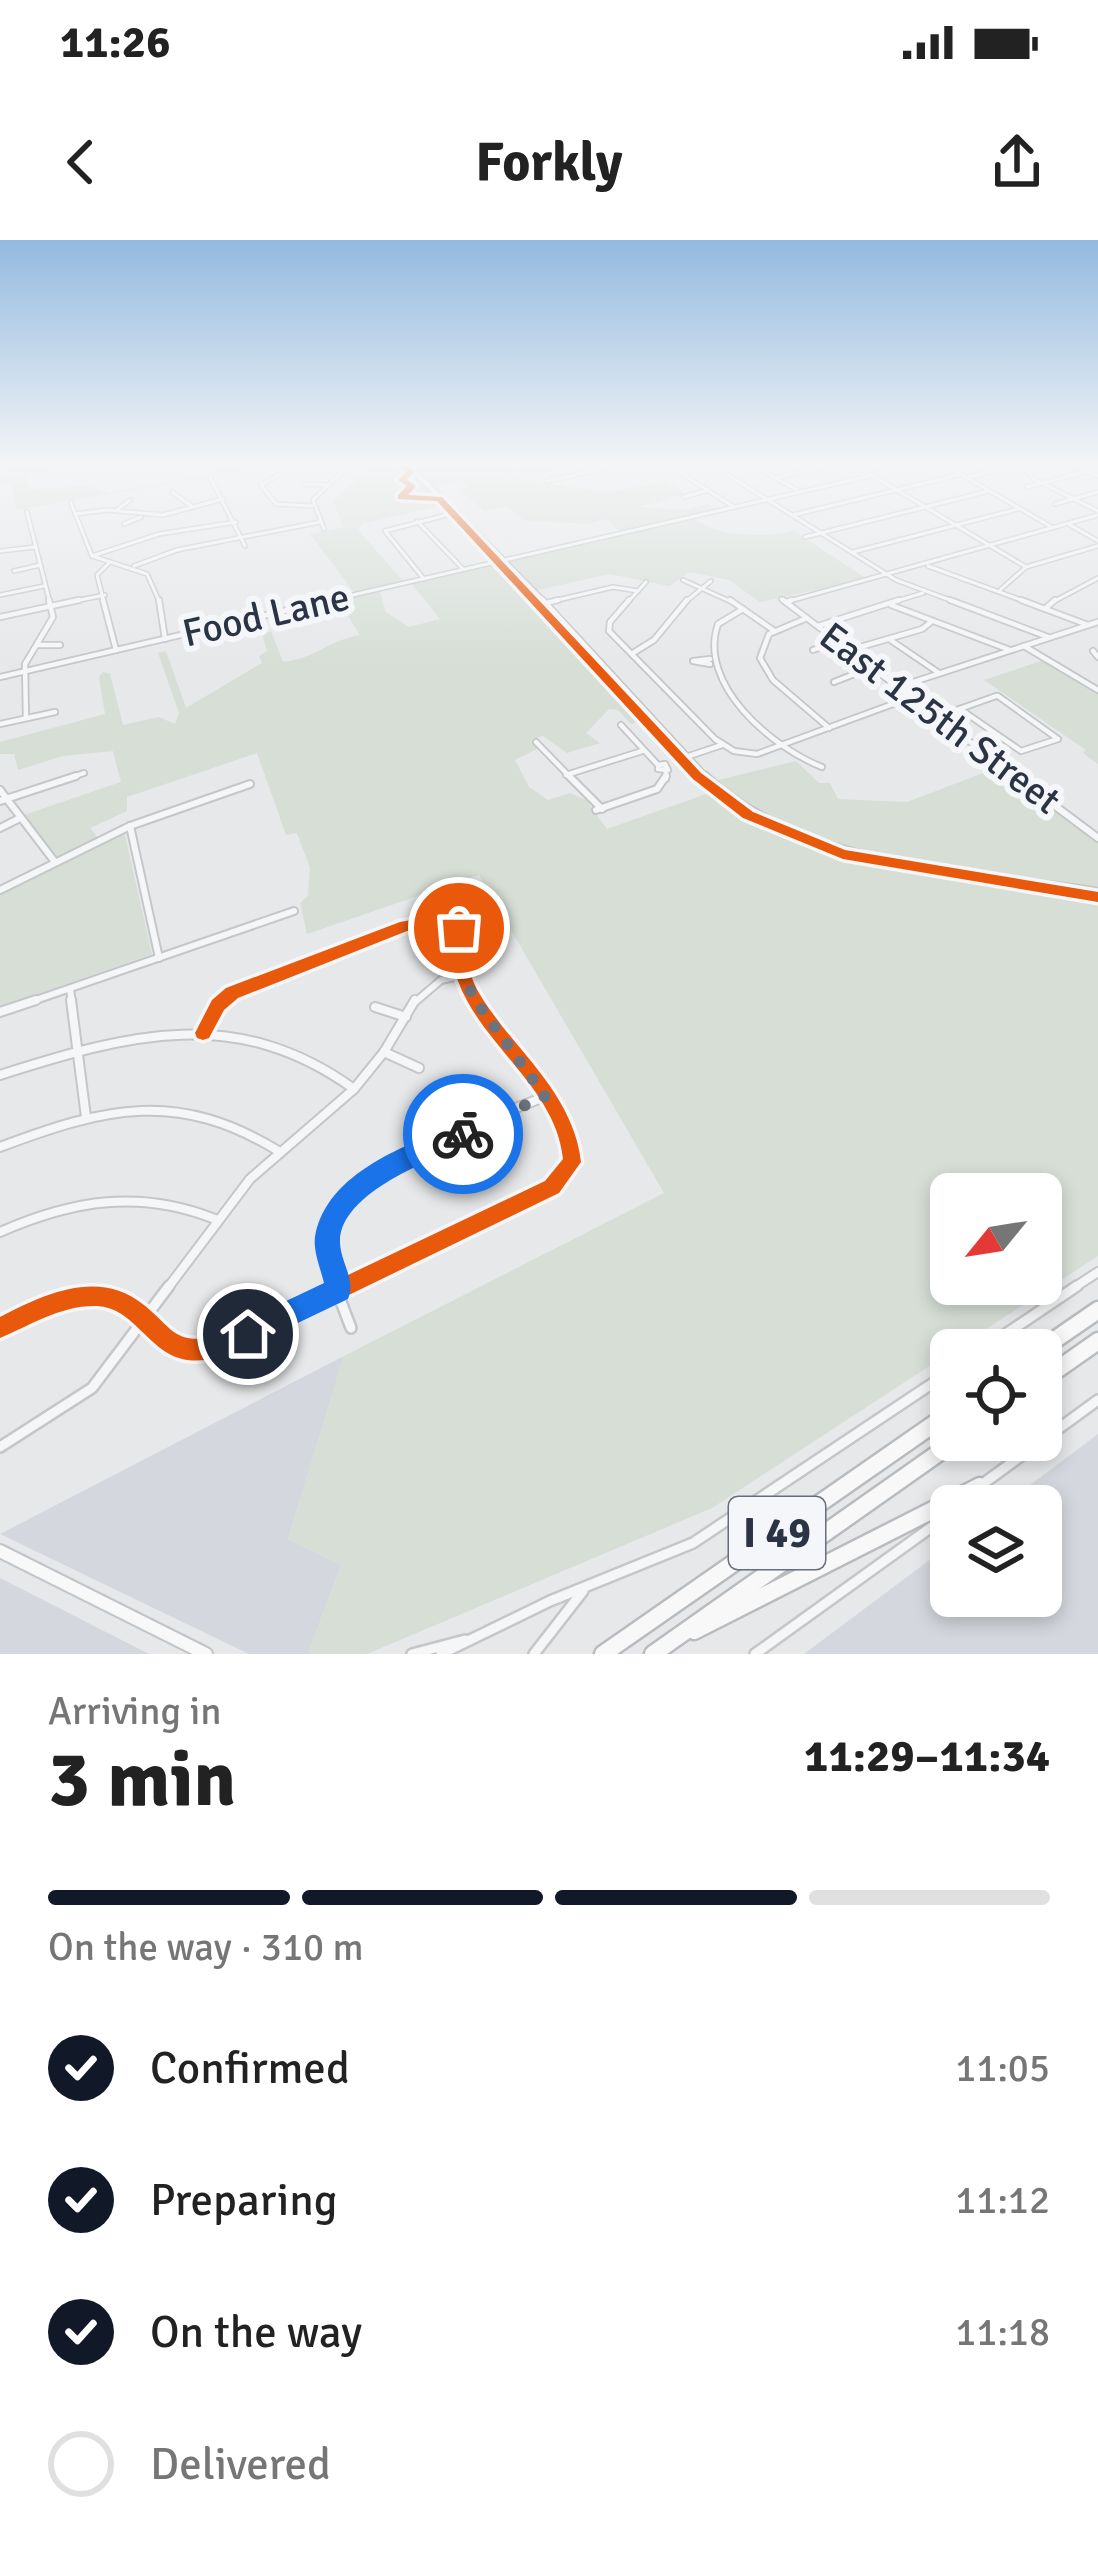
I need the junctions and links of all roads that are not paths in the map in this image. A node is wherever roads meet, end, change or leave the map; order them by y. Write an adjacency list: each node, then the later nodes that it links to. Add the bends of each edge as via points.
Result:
1 (31, 531): 20 (street)
2 (82, 531): 23 (street)
3 (178, 531): 23 (street)
4 (239, 531): 16 (street)
5 (285, 531): 16 (street)
6 (386, 531): 34 (street)
7 (427, 531): 30 (street)
8 (476, 531): 24 (main road)
9 (629, 531): 24 (street, Food Lane)
10 (826, 531): 14 (street)
11 (932, 531): 22 (street)
12 (960, 531): 19 (street)
13 (1042, 531): 19 (street)
14 (822, 532): 15 (street); 22 (street)
15 (805, 537)
16 (241, 538): 18 (street); 28 (street)
17 (1098, 543): 29 (street)
18 (245, 546)
19 (988, 546): 26 (street); 29 (street)
20 (35, 547): 21 (street); 27 (street)
21 (0, 551)
22 (853, 552): 32 (street)
23 (92, 556): 25 (street)
24 (503, 560): 30 (street, Food Lane); 45 (main road)
25 (110, 562): 28 (street); 44 (street, via 97,574)
26 (925, 564): 32 (street); 41 (street)
27 (40, 566): 31 (street); 38 (street)
28 (134, 566): 58 (street, via 148,574)
29 (1025, 567): 41 (street)
30 (463, 569): 34 (street, Food Lane)
31 (14, 572)
32 (887, 574): 42 (street); 51 (street, East 125th Street, via 784,600)
33 (1098, 578): 48 (street)
34 (424, 579): 58 (street, Food Lane)
35 (682, 580): 39 (street)
36 (711, 581): 39 (street)
37 (646, 582): 40 (street)
38 (45, 586): 43 (street); 47 (street)
39 (700, 586): 49 (street); 68 (street, via 647,649)
40 (638, 591): 45 (street, via 613,587); 68 (street, via 610,622 609,632)
41 (999, 591): 48 (street)
42 (925, 592): 46 (street); 57 (street)
43 (0, 595)
44 (105, 595): 47 (street); 64 (street)
45 (543, 604): 88 (main road)
46 (890, 605): 52 (street); 55 (street)
47 (50, 607): 50 (street); 62 (street, via 51,626)
48 (1047, 607): 54 (street)
49 (743, 609): 56 (street); 85 (street, via 723,619 710,662 725,689)
50 (0, 617)
51 (807, 618): 55 (street, East 125th Street); 56 (street)
52 (932, 621): 59 (street); 67 (street)
53 (1098, 622): 54 (street)
54 (1088, 625): 57 (street)
55 (818, 626): 60 (street, East 125th Street)
56 (773, 630): 83 (street, via 760,648 764,668)
57 (1048, 637): 63 (street)
58 (165, 639): 64 (street, Food Lane)
59 (890, 639): 66 (street); 71 (street)
60 (838, 641): 65 (street); 66 (street, East 125th Street)
61 (60, 645): 62 (street)
62 (37, 646): 70 (street)
63 (1023, 646): 67 (street); 75 (street)
64 (116, 650): 70 (street, Food Lane)
65 (813, 650)
66 (850, 650): 69 (street, East 125th Street)
67 (1010, 650): 71 (street)
68 (631, 654): 86 (street)
69 (872, 667): 73 (street); 74 (street, East 125th Street)
70 (25, 671): 72 (street, Food Lane); 80 (street)
71 (940, 673): 74 (street)
72 (0, 677)
73 (834, 682)
74 (898, 687): 76 (street, East 125th Street)
75 (1098, 687)
76 (912, 698): 79 (street, East 125th Street); 83 (street)
77 (960, 709): 77 (street, via 1021,752 1059,739 999,695); 79 (street)
78 (55, 712): 80 (street)
79 (938, 716): 99 (street, East 125th Street)
80 (26, 718): 81 (street)
81 (0, 724)
82 (621, 725): 87 (street)
83 (829, 728): 85 (street)
84 (536, 742): 92 (street)
85 (784, 744): 86 (street, via 748,754); 90 (street)
86 (722, 746): 88 (street)
87 (642, 751): 89 (street); 92 (street)
88 (685, 757): 89 (street); 102 (main road, via 724,795 820,845)
89 (665, 766): 92 (street, via 657,790 599,809)
90 (822, 767)
91 (84, 773): 95 (street)
92 (566, 775)
93 (250, 784): 97 (street)
94 (0, 790): 95 (street)
95 (3, 800): 96 (street)
96 (18, 819): 98 (street); 100 (street)
97 (130, 826): 100 (street); 106 (street)
98 (0, 828)
99 (1098, 838)
100 (55, 862): 101 (street)
101 (0, 890)
102 (1098, 893)
103 (294, 911): 106 (street)
104 (496, 911): 105 (street)
105 (459, 928): 107 (street); 112 (street, via 446,920 405,926 232,993)
106 (159, 958): 108 (street)
107 (463, 975): 111 (street, via 429,986); 118 (street)
108 (70, 988): 110 (street); 113 (street)
109 (375, 1007): 111 (street)
110 (0, 1012)
111 (406, 1017): 114 (street)
112 (203, 1033): 113 (street); 117 (street, via 285,1050)
113 (79, 1051): 116 (street); 119 (street)
114 (384, 1052): 115 (street); 117 (street)
115 (419, 1068)
116 (0, 1076)
117 (354, 1089): 121 (street)
118 (545, 1096): 125 (street, via 394,1165 342,1201 327,1240); 125 (street, via 573,1155 563,1178)
119 (86, 1117): 120 (street); 121 (street, via 143,1107 207,1113)
120 (0, 1147)
121 (280, 1152): 122 (street)
122 (217, 1219): 123 (street, via 174,1202 125,1197); 127 (street)
123 (0, 1232)
124 (1098, 1272): 130 (street)
125 (338, 1290): 127 (street, via 208,1350 172,1347); 129 (street)
126 (1098, 1310): 131 (highway)
127 (145, 1322): 128 (street, via 123,1302 94,1295); 137 (street, via 92,1388)
128 (0, 1328)
129 (351, 1328)
130 (1013, 1329)
131 (1062, 1335)
132 (1098, 1341): 133 (highway)
133 (1062, 1366)
134 (930, 1385): 143 (street, via 693,1543)
135 (1098, 1400): 139 (street)
136 (930, 1427): 150 (highway, I 49)
137 (0, 1447)
138 (930, 1459): 145 (highway, I 49)
139 (981, 1485)
140 (930, 1510): 145 (highway)
141 (930, 1528): 151 (street)
142 (0, 1551): 146 (main road)
143 (586, 1589): 144 (street); 149 (street)
144 (474, 1639): 147 (street); 148 (street)
145 (661, 1648)
146 (206, 1654)
147 (412, 1654)
148 (441, 1654)
149 (534, 1654)
150 (603, 1654)
151 (755, 1654)

